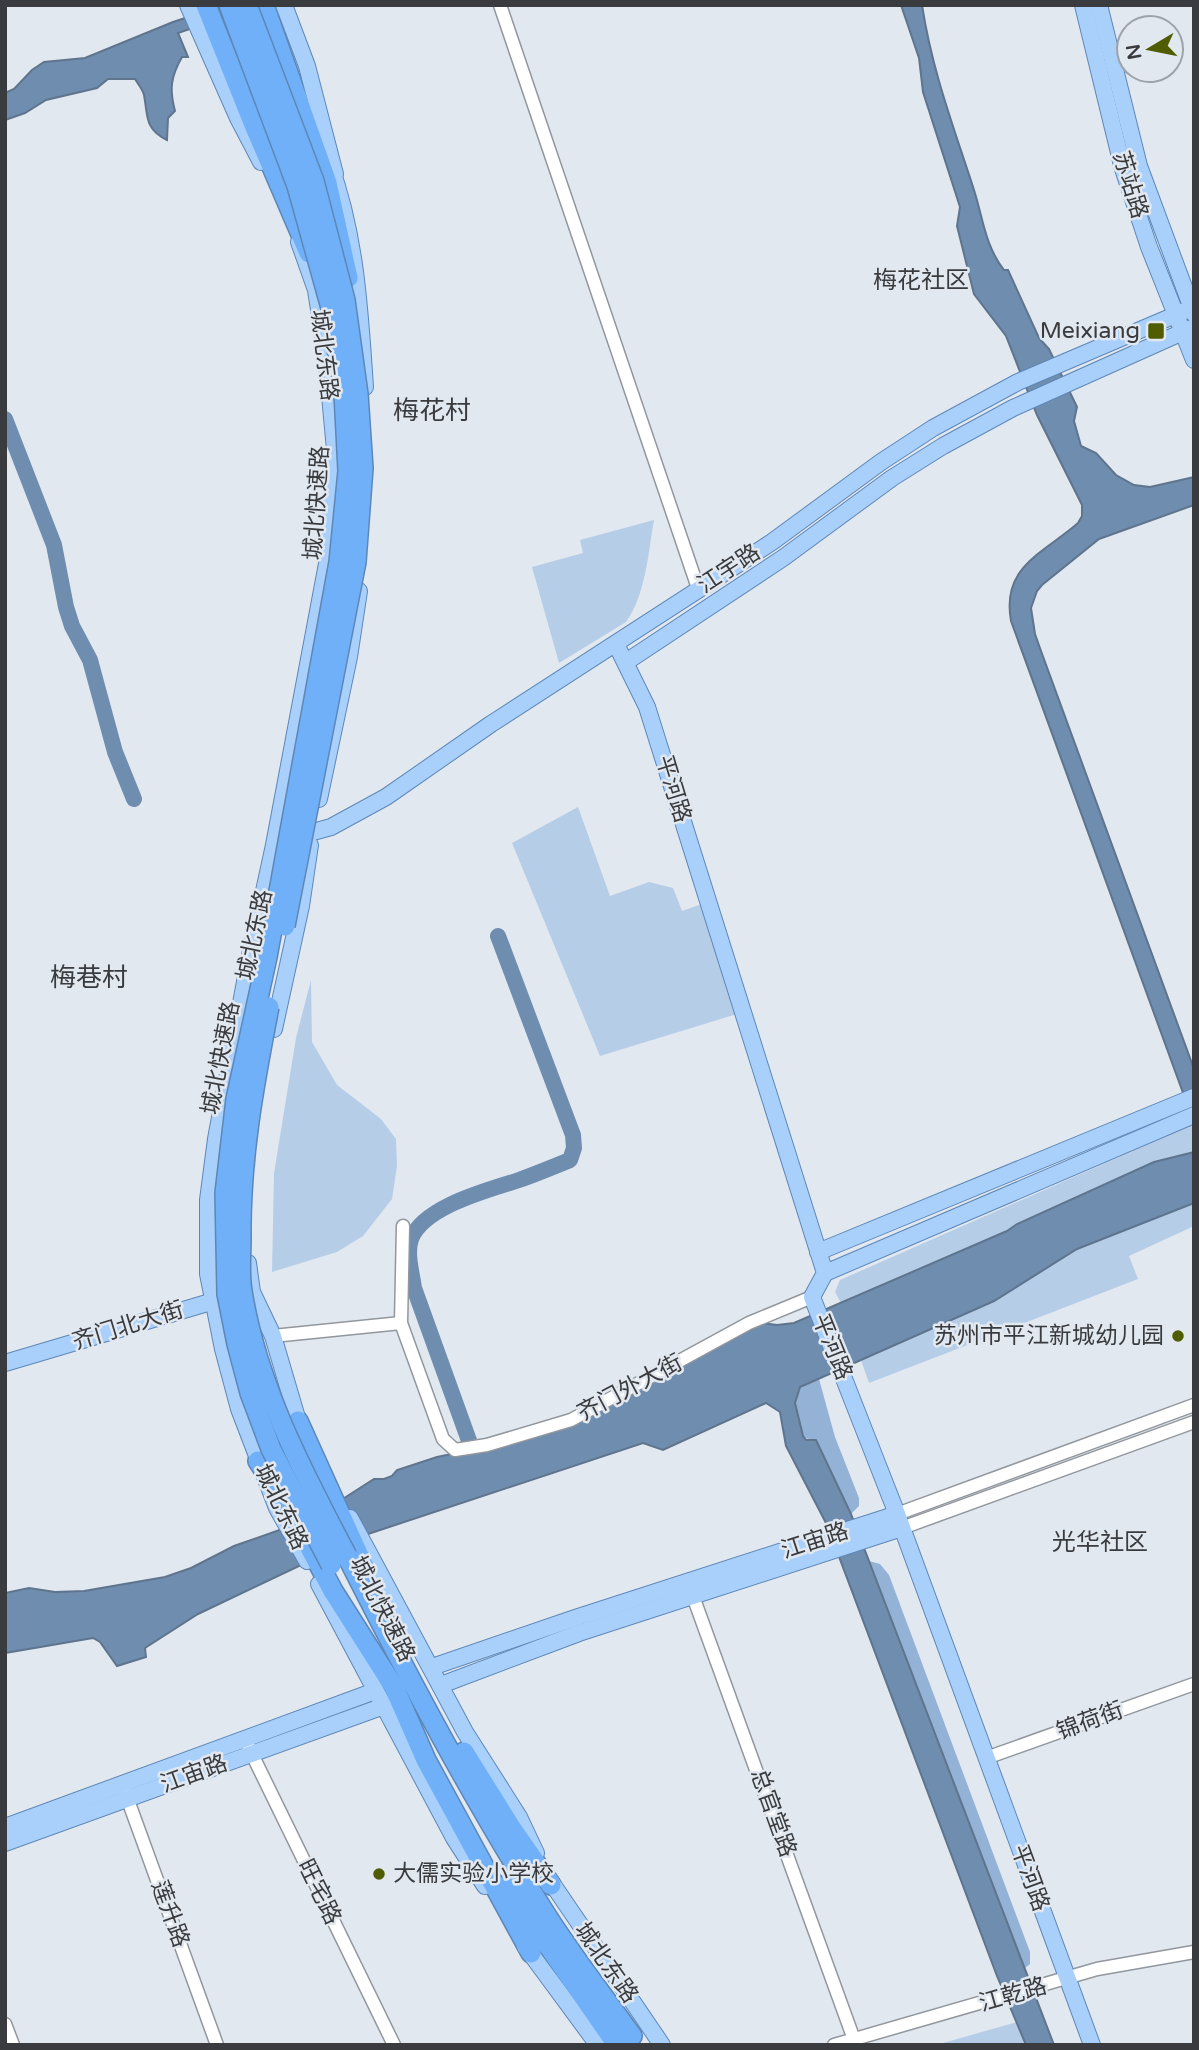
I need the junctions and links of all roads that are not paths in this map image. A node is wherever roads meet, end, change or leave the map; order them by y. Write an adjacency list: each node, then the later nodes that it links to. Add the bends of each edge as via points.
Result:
1 (188, 5): 13 (main road, via 238,118)
2 (198, 5): 13 (main road, 城北东路)
3 (206, 5): 18 (highway, bridge, via 309,252)
4 (229, 5): 18 (highway, 城北快速路, bridge, via 297,186)
5 (247, 5): 18 (highway, 城北快速路, bridge, via 314,181 345,300)
6 (264, 5): 18 (highway, bridge, via 327,183 353,298)
7 (273, 5): 12 (main road, 城北东路)
8 (284, 5): 12 (main road, via 307,66)
9 (500, 5): 19 (street)
10 (1083, 5): 15 (main road, 苏站路, via 1124,169)
11 (1099, 5): 14 (main road, 苏站路, via 1139,166)
12 (338, 186): 22 (main road, 城北东路, via 361,313 369,497 349,657)
13 (294, 227): 23 (main road, 城北东路, via 316,290 335,450 329,553)
14 (1193, 310): 15 (main road, 江宇路)
15 (1175, 315): 16 (main road, 苏站路); 19 (main road, 江宇路, via 1018,382 903,447 772,542)
16 (1188, 330): 17 (main road, 苏站路); 21 (main road, 江宇路, via 984,423 914,464)
17 (1194, 360)
18 (351, 394): 44 (highway, 城北快速路, bridge, via 363,468 356,562 251,1099 240,1191 241,1289 254,1344 285,1433)
19 (698, 588): 20 (main road, 江宇路)
20 (616, 644): 21 (main road, 平河路); 22 (main road, 江宇路, via 386,797 331,827)
21 (626, 662): 27 (main road, 平河路, via 647,707)
22 (312, 831): 23 (main road, 江宇路); 29 (main road, 城北东路, via 264,1079 250,1181)
23 (274, 845): 30 (main road, 城北东路, via 249,960 208,1200 208,1273)
24 (1194, 1097): 25 (main road)
25 (1184, 1113): 27 (main road); 28 (main road)
26 (404, 1226): 32 (street)
27 (818, 1252): 28 (main road, 平河路)
28 (825, 1273): 31 (main road, 平河路)
29 (252, 1292): 30 (main road, 齐门北大街); 33 (main road, 城北东路)
30 (214, 1300): 34 (main road, 齐门北大街); 38 (main road, 城北东路, via 239,1409)
31 (815, 1303): 32 (street, 齐门外大街, via 749,1323 570,1420 487,1446 455,1450 443,1438); 39 (main road, 平河路)
32 (401, 1323): 33 (street)
33 (272, 1336): 36 (main road, 城北东路)
34 (5, 1363)
35 (1194, 1405): 39 (street, 江宙路)
36 (298, 1421): 41 (main road, 城北东路); 44 (highway, via 373,1588)
37 (1194, 1422): 39 (street, 江宙路)
38 (258, 1461): 44 (highway); 44 (main road, 城北东路, via 277,1508 311,1569)
39 (899, 1521): 40 (main road, 江宙路); 47 (main road, 平河路)
40 (691, 1588): 41 (main road, 江宙路); 43 (main road, 江宙路); 57 (street, 总官堂路)
41 (432, 1667): 43 (main road, 城北东路)
42 (1194, 1684): 47 (street, 锦荷街)
43 (441, 1685): 51 (main road, 城北东路, via 519,1817)
44 (393, 1686): 45 (main road, 城北东路); 46 (main road, 江宙路); 51 (highway, via 462,1749); 53 (highway, via 426,1760); 56 (highway, 城北快速路, via 525,1912)
45 (384, 1706): 46 (main road, 江宙路); 53 (main road, 城北东路, via 454,1838)
46 (247, 1746): 48 (main road, 江宙路); 60 (street, 旺宅路)
47 (986, 1758): 54 (main road, 平河路)
48 (124, 1791): 49 (main road, 江宙路); 50 (main road, 江宙路); 59 (street, 莲升路)
49 (5, 1827)
50 (5, 1843)
51 (551, 1885): 62 (main road, 城北东路)
52 (1194, 1952): 54 (street, 江乾路, via 1097,1969)
53 (531, 1953): 61 (main road, 城北东路)
54 (1067, 1979): 57 (street, 江乾路); 64 (main road, 平河路)
55 (5, 2024): 58 (street)
56 (625, 2040)
57 (854, 2042): 63 (street, 江乾路)
58 (13, 2045)
59 (217, 2045)
60 (394, 2045)
61 (598, 2045)
62 (662, 2045)
63 (834, 2045)
64 (1092, 2045)

